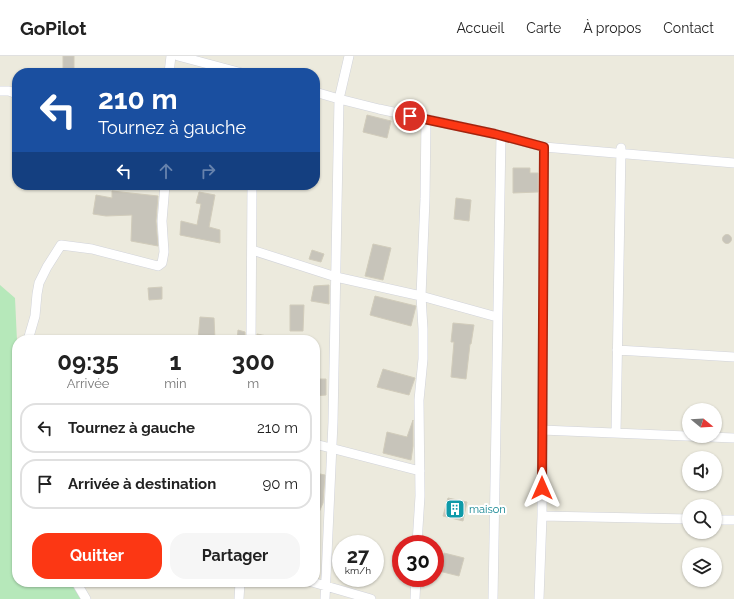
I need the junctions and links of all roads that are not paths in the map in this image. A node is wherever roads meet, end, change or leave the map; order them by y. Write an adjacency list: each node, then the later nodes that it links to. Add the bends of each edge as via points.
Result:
1 (171, 56): 4 (street)
2 (178, 56): 5 (street)
3 (349, 56): 9 (street)
4 (170, 68)
5 (223, 68)
6 (0, 91): 7 (street)
7 (12, 92)
8 (320, 93): 9 (street)
9 (339, 99): 10 (street); 18 (street)
10 (426, 119): 11 (street); 19 (street)
11 (501, 135): 12 (street); 20 (street)
12 (544, 147): 13 (street); 25 (street)
13 (621, 151): 14 (street); 23 (street)
14 (734, 163)
15 (165, 190): 21 (street, via 162,263 158,266 92,249 61,245 40,283)
16 (252, 190): 17 (street)
17 (252, 250): 18 (street); 22 (street)
18 (336, 277): 19 (street); 29 (street)
19 (421, 296): 20 (street); 30 (street, via 423,344 419,400)
20 (497, 317): 46 (street)
21 (29, 335)
22 (251, 335)
23 (617, 350): 24 (street); 26 (street)
24 (734, 357)
25 (542, 430): 26 (street); 31 (street)
26 (616, 433): 27 (street)
27 (734, 438)
28 (320, 445): 29 (street)
29 (332, 449): 30 (street); 37 (street)
30 (420, 471): 35 (street)
31 (542, 516): 32 (street); 47 (street)
32 (682, 519)
33 (722, 520): 34 (street)
34 (734, 520)
35 (418, 535)
36 (320, 584): 37 (street)
37 (326, 586): 43 (street); 44 (street)
38 (79, 587): 41 (street)
39 (240, 587): 42 (street)
40 (416, 587): 45 (street)
41 (86, 599)
42 (239, 599)
43 (325, 599)
44 (371, 599)
45 (415, 599)
46 (492, 599)
47 (539, 599)

